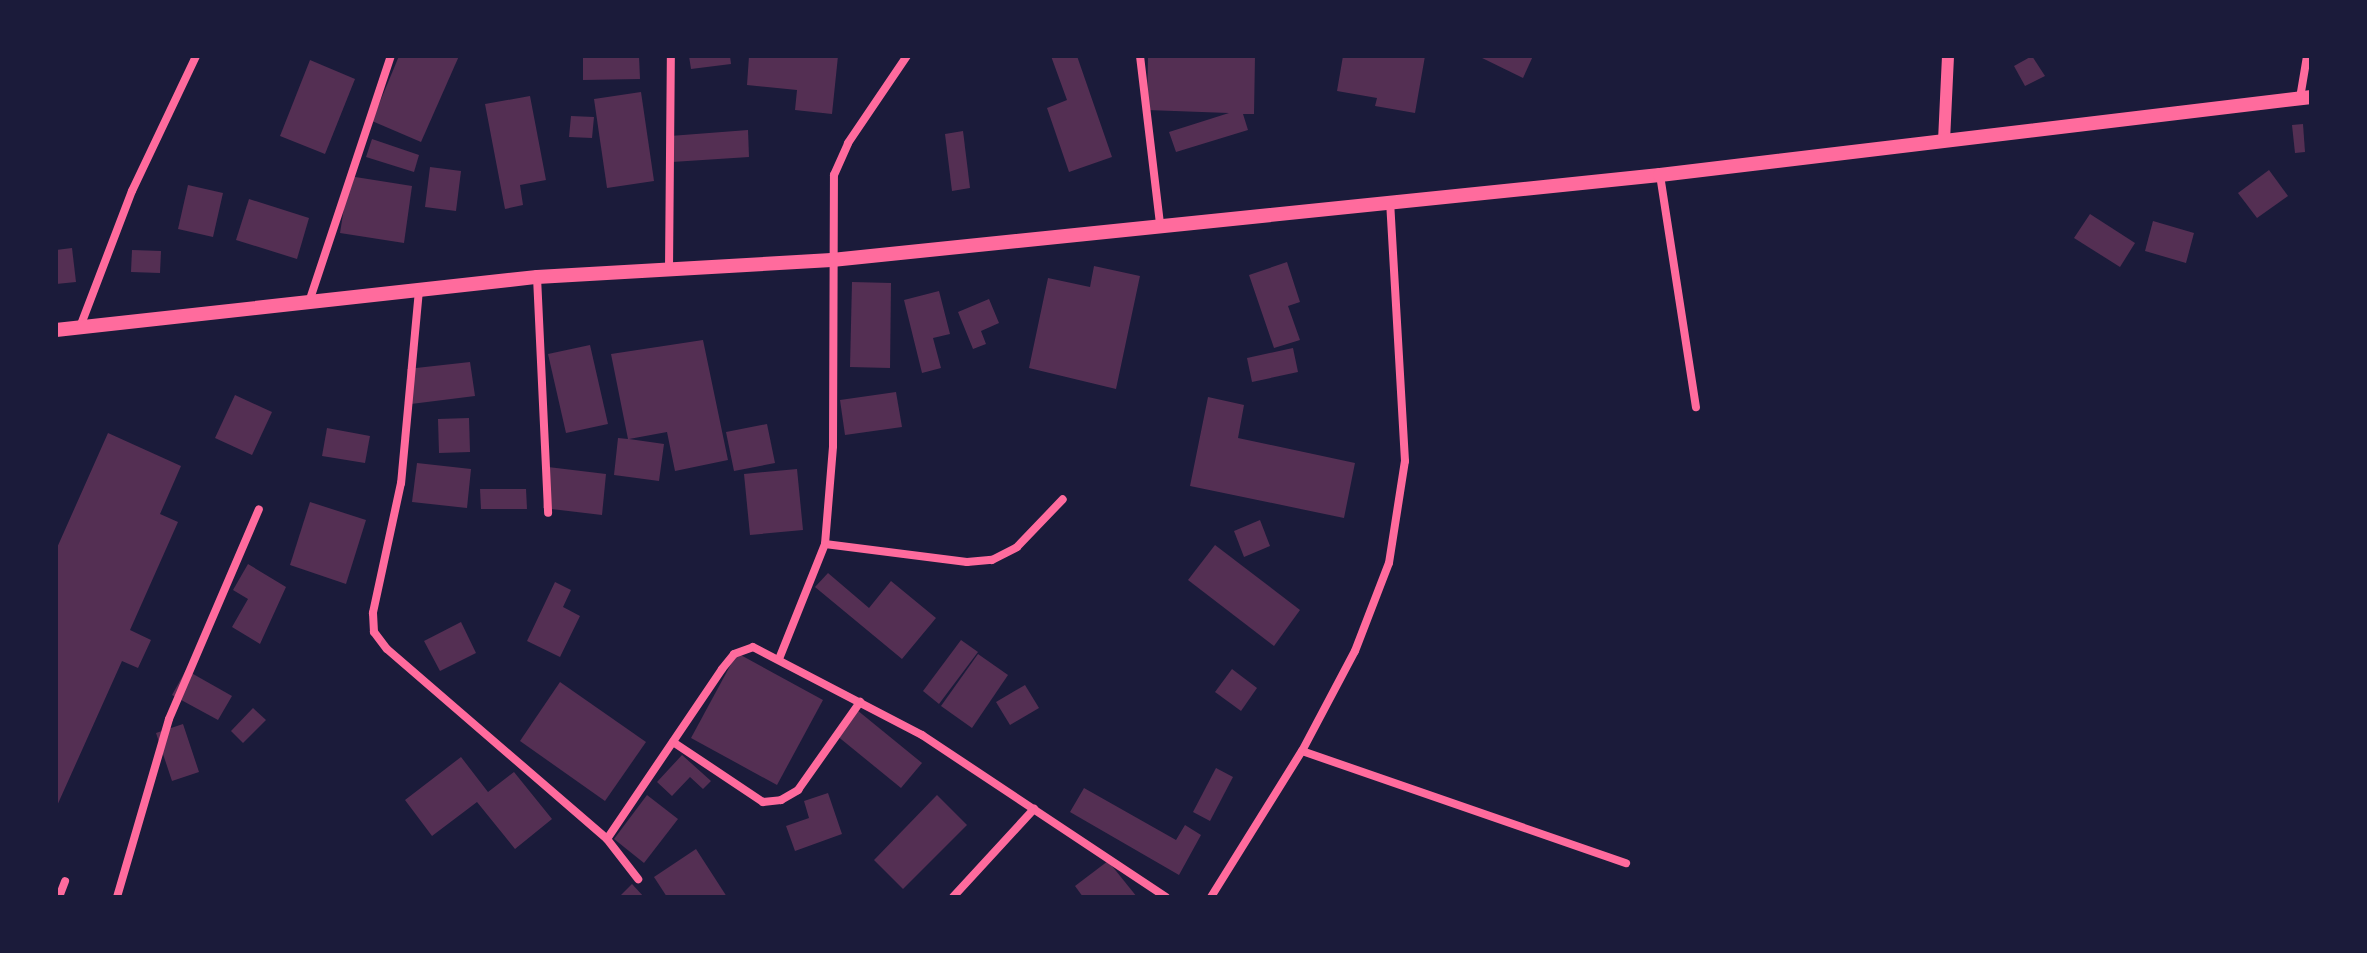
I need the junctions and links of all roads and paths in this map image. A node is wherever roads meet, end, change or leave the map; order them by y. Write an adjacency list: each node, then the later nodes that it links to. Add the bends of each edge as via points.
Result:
1 (196, 56): 18 (street, via 132,191)
2 (391, 56): 17 (street)
3 (671, 56): 14 (street)
4 (907, 56): 13 (street, via 875,98 834,175)
5 (1140, 56): 12 (street)
6 (1948, 56): 9 (street)
7 (2307, 56): 8 (street)
8 (2305, 98): 9 (main road)
9 (1944, 141): 10 (main road)
10 (1660, 175): 11 (main road); 20 (street)
11 (1390, 202): 12 (main road); 28 (street, via 1405,461 1391,549 1355,651)
12 (1160, 224): 13 (main road)
13 (832, 260): 14 (main road); 24 (street, via 833,446)
14 (669, 269): 15 (main road)
15 (537, 277): 16 (main road); 23 (street)
16 (419, 290): 17 (main road); 30 (street, via 401,483 373,613 374,632 387,649)
17 (309, 302): 18 (main road)
18 (80, 328): 19 (main road)
19 (56, 330)
20 (1696, 407)
21 (1063, 499): 24 (street, via 1017,547 992,560 967,562)
22 (259, 509): 35 (street, via 169,719)
23 (548, 513)
24 (825, 544): 25 (street)
25 (779, 659): 26 (street); 27 (street, via 753,647 734,654)
26 (860, 702): 27 (street, via 798,790 781,800 763,802); 29 (street, via 922,735)
27 (673, 742): 30 (street)
28 (1302, 751): 31 (street); 38 (street)
29 (1034, 809): 36 (street); 37 (street)
30 (607, 839): 32 (street)
31 (1626, 863)
32 (638, 879)
33 (65, 881): 34 (street)
34 (59, 897)
35 (117, 897)
36 (953, 897)
37 (1166, 897)
38 (1211, 897)

